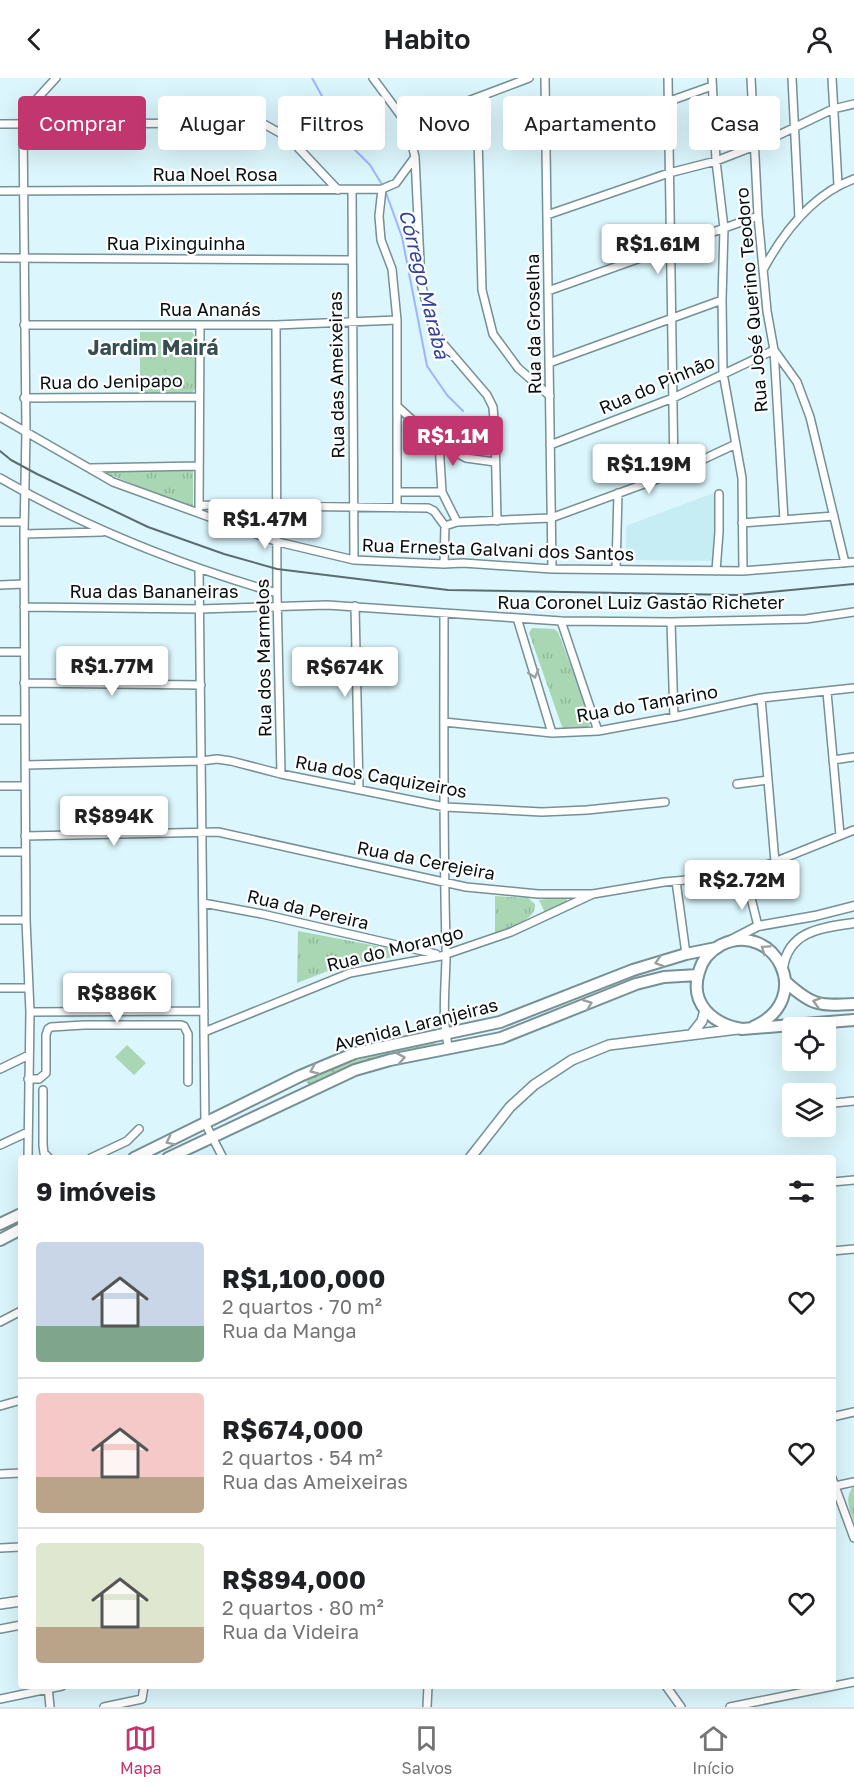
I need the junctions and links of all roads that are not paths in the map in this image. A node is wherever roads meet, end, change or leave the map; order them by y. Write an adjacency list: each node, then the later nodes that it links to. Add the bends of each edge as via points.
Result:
1 (56, 78): 10 (street)
2 (373, 78): 18 (street)
3 (529, 78): 11 (street)
4 (545, 78): 12 (street, Rua da Groselha)
5 (668, 78): 13 (street)
6 (751, 78): 14 (street, Rua José Querino Teodoro)
7 (792, 78): 22 (street)
8 (832, 78): 17 (street)
9 (712, 82): 15 (street); 32 (street)
10 (39, 96)
11 (482, 96)
12 (545, 96)
13 (668, 96)
14 (752, 96)
15 (677, 98)
16 (854, 104): 17 (street)
17 (833, 109): 22 (street); 35 (street)
18 (397, 110)
19 (146, 123): 37 (street, via 262,123 290,138)
20 (0, 124): 21 (street)
21 (18, 124)
22 (793, 127): 23 (street); 43 (street)
23 (780, 133)
24 (22, 150): 40 (street)
25 (413, 150): 31 (street)
26 (478, 150): 61 (street, via 482,290 493,334 518,368)
27 (546, 150): 41 (street, Rua da Groselha)
28 (669, 150): 33 (street)
29 (744, 150): 32 (street)
30 (754, 150): 42 (street, Rua José Querino Teodoro)
31 (415, 158): 36 (street, via 396,183); 71 (street, via 421,283 439,339 488,395 493,407)
32 (716, 161): 33 (street); 44 (street)
33 (669, 173): 41 (street); 45 (street)
34 (854, 179): 35 (street)
35 (838, 185): 43 (street)
36 (382, 189): 38 (street, Rua Noel Rosa); 53 (street, via 381,240 392,269)
37 (338, 190): 38 (street, Rua Noel Rosa); 40 (street, Rua Noel Rosa)
38 (352, 190): 48 (street, Rua das Ameixeiras)
39 (0, 191): 40 (street, Rua Noel Rosa)
40 (23, 191): 47 (street)
41 (547, 215): 50 (street, Rua da Groselha)
42 (758, 216): 44 (street); 49 (street, Rua José Querino Teodoro)
43 (799, 218): 49 (street, via 779,241)
44 (724, 228): 45 (street); 51 (street)
45 (670, 247): 50 (street); 52 (street)
46 (0, 258): 47 (street, Rua Pixinguinha)
47 (23, 259): 48 (street, Rua Pixinguinha); 55 (street)
48 (351, 260): 54 (street, Rua das Ameixeiras)
49 (763, 270): 58 (street, Rua José Querino Teodoro)
50 (548, 291): 59 (street, Rua da Groselha)
51 (722, 300): 52 (street); 60 (street)
52 (671, 319): 59 (street); 64 (street)
53 (397, 320): 54 (street, Rua Ananás); 65 (street)
54 (352, 322): 57 (street, Rua Ananás); 83 (street, Rua das Ameixeiras)
55 (24, 325): 56 (street, Rua Ananás); 63 (street)
56 (200, 325): 57 (street, Rua Ananás); 62 (street)
57 (276, 325): 82 (street, Rua dos Marmelos)
58 (774, 350): 60 (street, Rua do Pinhão); 86 (street, via 801,391); 88 (street, Rua José Querino Teodoro)
59 (549, 363): 61 (street, Rua da Groselha)
60 (723, 373): 64 (street, Rua do Pinhão); 69 (street)
61 (550, 396): 70 (street, Rua da Groselha)
62 (199, 397): 63 (street, Rua do Jenipapo); 72 (street)
63 (24, 398): 67 (street)
64 (673, 398): 70 (street, Rua do Pinhão); 74 (street)
65 (397, 406): 68 (street); 77 (street)
66 (0, 417): 67 (street, Rua Ernesta Galvani dos Santos)
67 (26, 432): 73 (street, Rua Ernesta Galvani dos Santos); 76 (street)
68 (439, 443): 71 (street, via 466,458); 78 (street)
69 (736, 444): 74 (street); 93 (street, via 742,478)
70 (550, 445): 87 (street, Rua da Groselha)
71 (495, 462): 89 (street)
72 (199, 466): 73 (street); 81 (street)
73 (87, 468): 85 (street, Rua Ernesta Galvani dos Santos)
74 (674, 472): 79 (street)
75 (0, 478): 76 (street)
76 (24, 492): 91 (street); 95 (street)
77 (398, 492): 78 (street); 84 (street)
78 (442, 492): 92 (street)
79 (618, 494): 87 (street); 104 (street)
80 (719, 494): 105 (street)
81 (199, 505): 82 (street); 85 (street)
82 (277, 506): 83 (street); 97 (street, Rua dos Marmelos)
83 (354, 507): 84 (street); 98 (street, Rua das Ameixeiras)
84 (397, 508): 94 (street, via 428,508)
85 (199, 515): 97 (street, Rua Ernesta Galvani dos Santos)
86 (834, 516): 88 (street); 100 (street)
87 (551, 518): 89 (street); 103 (street, Rua da Groselha)
88 (784, 520): 93 (street)
89 (497, 521): 92 (street)
90 (0, 522): 91 (street)
91 (24, 522): 96 (street)
92 (457, 522): 94 (street)
93 (742, 523): 106 (street)
94 (445, 526): 101 (street)
95 (105, 532): 96 (street); 102 (street)
96 (24, 534): 107 (street)
97 (278, 542): 98 (street, Rua Ernesta Galvani dos Santos); 109 (street, Rua dos Marmelos)
98 (354, 560): 101 (street, Rua Ernesta Galvani dos Santos)
99 (854, 561): 100 (street, Rua Ernesta Galvani dos Santos)
100 (844, 563): 106 (street, Rua Ernesta Galvani dos Santos)
101 (444, 564): 103 (street, Rua Ernesta Galvani dos Santos)
102 (199, 569): 109 (street); 113 (street)
103 (552, 569): 104 (street, Rua Ernesta Galvani dos Santos)
104 (616, 569): 105 (street, Rua Ernesta Galvani dos Santos)
105 (716, 571): 106 (street, Rua Ernesta Galvani dos Santos)
106 (743, 571)
107 (24, 584): 108 (street); 112 (street)
108 (0, 585)
109 (277, 594): 110 (street, Rua dos Marmelos)
110 (277, 606): 111 (street, Rua das Bananeiras); 113 (street, Rua das Bananeiras); 136 (street, Rua dos Marmelos)
111 (355, 606): 115 (street, Rua Coronel Luiz Gastão Richeter); 141 (street)
112 (24, 607): 113 (street, Rua das Bananeiras); 120 (street)
113 (200, 609): 122 (street)
114 (854, 612): 118 (street, Rua Coronel Luiz Gastão Richeter, via 806,619)
115 (444, 614): 116 (street, Rua Coronel Luiz Gastão Richeter); 129 (street)
116 (517, 618): 117 (street, Rua Coronel Luiz Gastão Richeter); 131 (street, one-way to 131)
117 (561, 621): 118 (street, Rua Coronel Luiz Gastão Richeter); 130 (street)
118 (671, 622): 126 (street)
119 (0, 652): 120 (street)
120 (24, 652): 121 (street)
121 (24, 683): 122 (street); 128 (street)
122 (201, 685): 134 (street)
123 (854, 688): 124 (street, Rua do Tamarino)
124 (827, 692): 125 (street, Rua do Tamarino); 133 (street)
125 (761, 698): 126 (street, Rua do Tamarino); 137 (street)
126 (674, 717): 130 (street, Rua do Tamarino)
127 (0, 720): 128 (street)
128 (24, 720): 135 (street)
129 (444, 722): 131 (street, Rua do Tamarino); 143 (street)
130 (598, 731): 131 (street, Rua do Tamarino)
131 (552, 733)
132 (854, 757): 133 (street)
133 (833, 760): 146 (street)
134 (201, 761): 135 (street, Rua dos Caquizeiros); 136 (street, Rua dos Caquizeiros, via 231,761); 145 (street)
135 (25, 765): 140 (street)
136 (280, 774): 141 (street, Rua dos Caquizeiros)
137 (768, 780): 138 (street); 150 (street)
138 (737, 784)
139 (0, 786): 140 (street)
140 (25, 786): 147 (street)
141 (359, 789): 143 (street, Rua dos Caquizeiros)
142 (665, 802): 143 (street, Rua dos Caquizeiros, via 542,812)
143 (445, 807): 152 (street)
144 (854, 830): 146 (street, Rua da Cerejeira)
145 (201, 833): 147 (street, Rua da Cerejeira); 152 (street, Rua da Cerejeira, via 230,834); 155 (street)
146 (840, 835): 150 (street, Rua da Cerejeira)
147 (25, 836): 149 (street)
148 (0, 852): 149 (street)
149 (25, 852): 158 (street)
150 (775, 862): 151 (street, Rua da Cerejeira, via 742,874)
151 (676, 881): 154 (street, Rua da Cerejeira); 163 (street)
152 (444, 883): 154 (street, Rua da Cerejeira, via 538,894); 164 (street)
153 (749, 890): 160 (street)
154 (593, 894): 164 (street, Rua do Morango, via 536,922)
155 (203, 903): 164 (street, Rua da Pereira); 172 (street)
156 (854, 906): 160 (street)
157 (0, 920): 158 (street)
158 (26, 920): 169 (street)
159 (854, 923): 165 (street, via 823,928 798,940 785,955)
160 (758, 926): 161 (street)
161 (727, 942): 162 (main road); 165 (main road, one-way to 161, via 770,950 760,944)
162 (716, 948): 163 (main road, Avenida Laranjeiras); 166 (main road, via 701,964)
163 (686, 954): 177 (main road, Avenida Laranjeiras, one-way to 177, via 500,1022)
164 (444, 955): 176 (street, Rua do Morango, via 350,973); 177 (street)
165 (783, 968): 167 (main road)
166 (698, 975): 171 (main road, via 698,993); 179 (main road, Avenida Laranjeiras, one-way to 166, via 501,1038 636,984)
167 (786, 982): 170 (main road, one-way to 167, via 818,1005); 175 (main road, via 773,1015)
168 (0, 988): 169 (street)
169 (28, 988): 173 (street)
170 (854, 1004)
171 (705, 1010): 175 (main road, via 728,1027); 178 (main road)
172 (204, 1011): 173 (street); 176 (street)
173 (30, 1012): 180 (street)
174 (854, 1020): 175 (main road)
175 (748, 1028): 178 (main road)
176 (204, 1032): 187 (street)
177 (445, 1032): 179 (street); 187 (main road, Avenida Laranjeiras, one-way to 187, via 354,1053)
178 (691, 1035): 198 (main road, via 609,1045 572,1060 534,1084 510,1107)
179 (449, 1049): 190 (main road, Avenida Laranjeiras, one-way to 179, via 355,1070)
180 (29, 1055): 181 (street); 182 (street)
181 (0, 1069)
182 (28, 1079): 183 (street, via 39,1079 46,1073 46,1035 51,1027 181,1025 188,1034); 189 (street)
183 (188, 1082)
184 (44, 1090): 193 (street)
185 (854, 1101): 186 (street)
186 (836, 1103)
187 (205, 1123): 190 (street); 195 (main road, Avenida Laranjeiras, one-way to 195)
188 (139, 1129): 194 (street, via 127,1142)
189 (28, 1132): 191 (street); 192 (street)
190 (212, 1137): 196 (main road, Avenida Laranjeiras); 197 (street)
191 (0, 1145)
192 (28, 1155)
193 (46, 1155)
194 (98, 1155)
195 (140, 1155)
196 (174, 1155)
197 (221, 1155)
198 (472, 1155)
199 (854, 1180): 200 (street)
200 (836, 1182)
201 (18, 1215): 202 (main road)
202 (0, 1224)
203 (18, 1230): 204 (main road)
204 (0, 1239)
205 (854, 1249): 206 (street)
206 (836, 1251)
207 (18, 1313): 208 (street)
208 (0, 1322)
209 (18, 1401): 210 (street)
210 (0, 1406)
211 (854, 1412): 212 (street)
212 (836, 1416)
213 (18, 1473): 214 (street)
214 (0, 1474)
215 (836, 1482): 216 (street)
216 (854, 1482)
217 (836, 1488): 218 (street)
218 (854, 1538)
219 (18, 1547): 220 (street)
220 (0, 1548)
221 (18, 1601): 222 (main road)
222 (0, 1604)
223 (18, 1626): 224 (street)
224 (0, 1629)
225 (854, 1682): 226 (street)
226 (836, 1686)
227 (40, 1689): 233 (street)
228 (48, 1689): 234 (street)
229 (144, 1689): 235 (street, via 142,1699)
230 (428, 1689): 236 (street)
231 (668, 1689): 237 (street)
232 (819, 1689): 238 (street)
233 (0, 1699)
234 (50, 1707)
235 (104, 1707)
236 (427, 1707)
237 (681, 1707)
238 (730, 1707)

